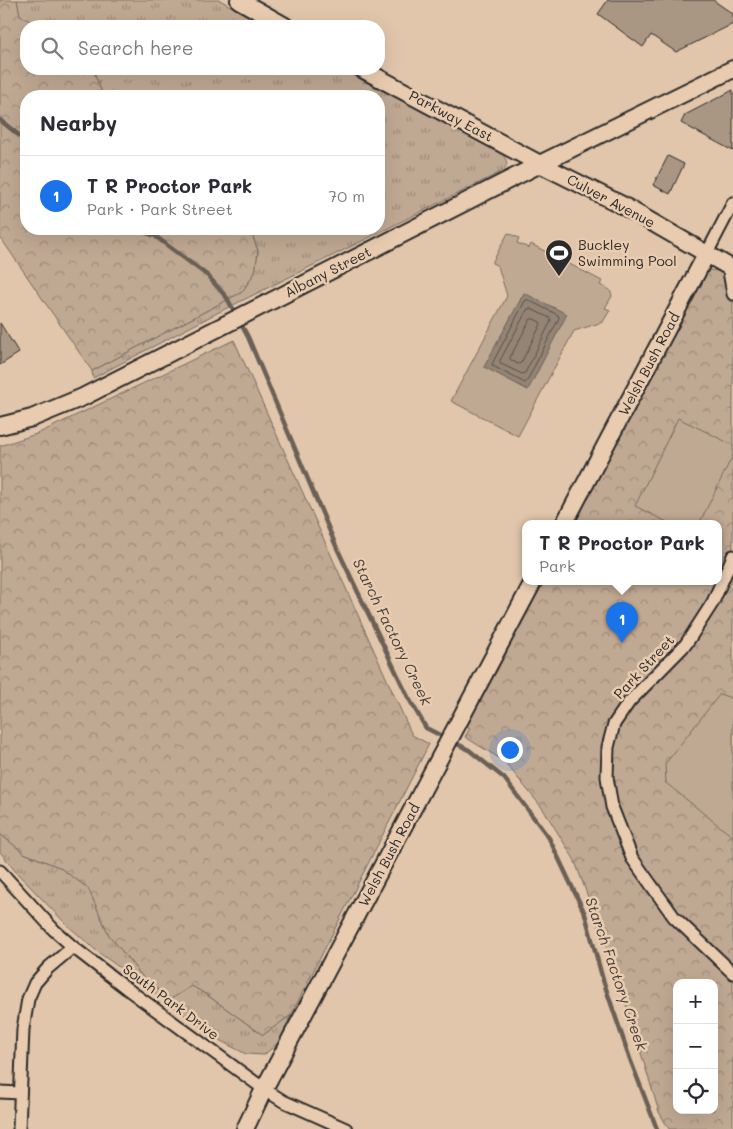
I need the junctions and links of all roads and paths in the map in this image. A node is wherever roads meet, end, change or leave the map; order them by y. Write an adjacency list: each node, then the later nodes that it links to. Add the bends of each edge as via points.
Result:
1 (239, 0): 2 (street)
2 (274, 20)
3 (733, 69): 5 (street, Albany Street)
4 (373, 75): 5 (street, Parkway East)
5 (540, 164): 7 (street, Culver Avenue, via 622,205); 10 (street, Albany Street, via 83,397 32,418)
6 (733, 203): 7 (street, Welsh Bush Road)
7 (706, 255): 8 (street, Culver Avenue); 11 (street, Welsh Bush Road)
8 (731, 267): 9 (street)
9 (733, 294)
10 (0, 426)
11 (566, 520)
12 (733, 556): 13 (street, Park Street)
13 (722, 581)
14 (532, 585): 19 (street, Welsh Bush Road)
15 (720, 585): 18 (street, Park Street, via 686,644 629,702 614,724 608,747 607,777 612,807 632,858 674,917)
16 (0, 870): 17 (street, South Park Drive, via 54,930)
17 (73, 946): 19 (street, South Park Drive); 21 (street, via 35,983 28,998)
18 (733, 973)
19 (264, 1089): 23 (street, Welsh Bush Road); 24 (street, South Park Drive)
20 (0, 1092): 21 (street)
21 (20, 1093): 22 (street)
22 (19, 1129)
23 (245, 1129)
24 (346, 1129)

